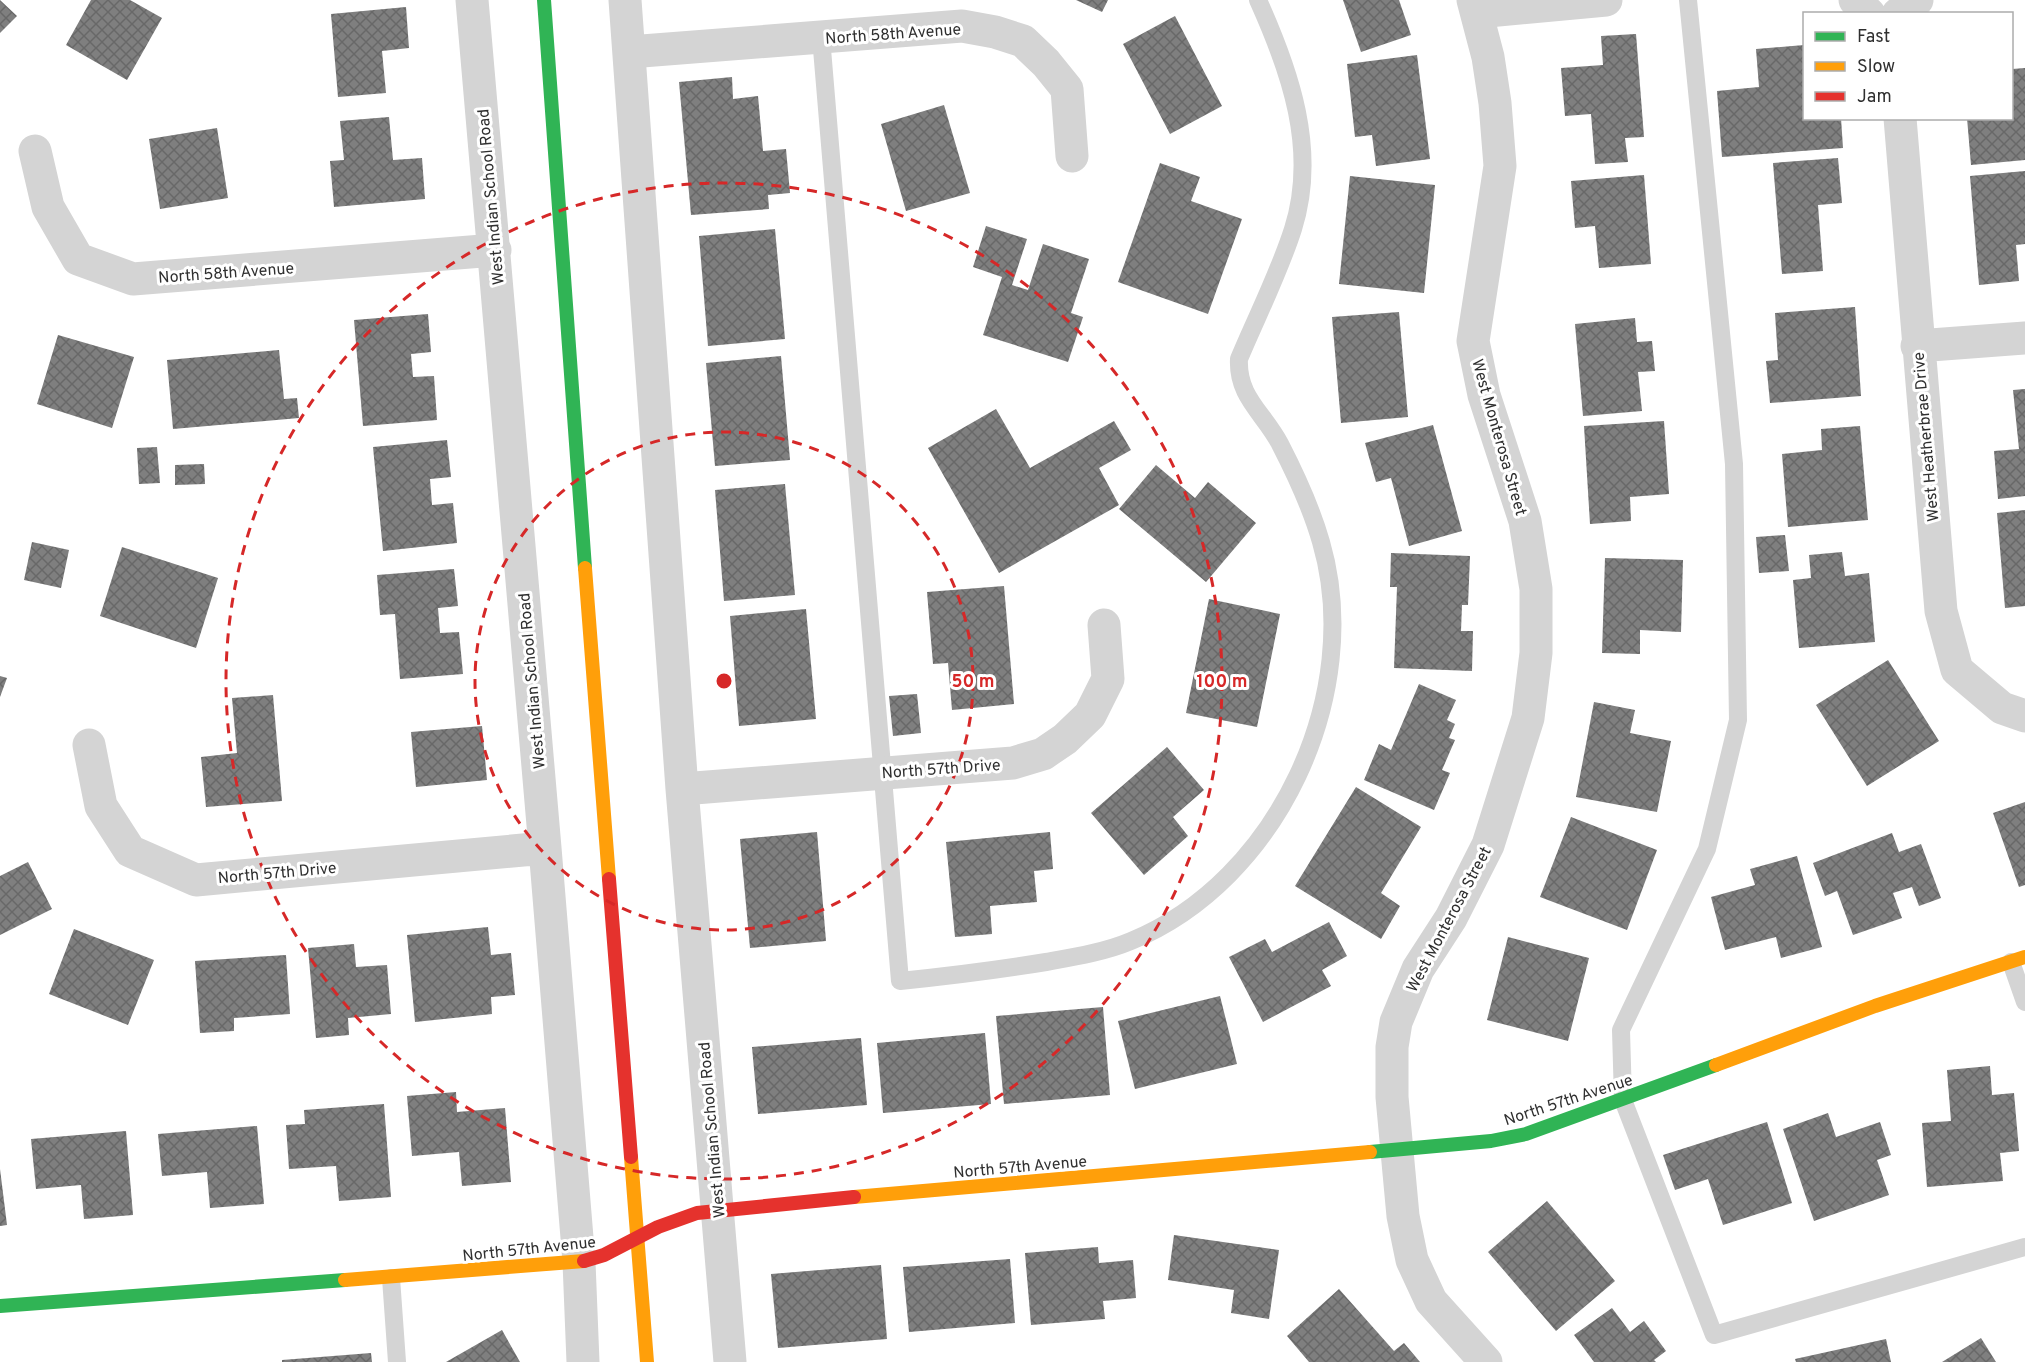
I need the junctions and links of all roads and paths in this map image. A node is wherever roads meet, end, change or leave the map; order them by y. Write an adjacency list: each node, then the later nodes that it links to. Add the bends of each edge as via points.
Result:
1 (472, 0): 17 (street, West Indian School Road)
2 (544, 0): 31 (street)
3 (625, 0): 13 (street, West Indian School Road)
4 (1258, 0): 23 (lane, via 1291,83 1301,134 1302,179 1294,227 1239,359 1238,376 1302,489 1321,542 1331,587 1329,670 1319,718 1300,772 1249,852 1210,892 1175,920 1130,942 1080,956 900,981)
5 (1606, 0): 9 (street)
6 (1688, 0): 28 (lane, via 1734,464 1738,720 1707,849 1621,1030)
7 (1855, 0): 10 (street)
8 (1917, 0): 11 (street)
9 (1475, 6): 29 (street, West Monterosa Street, via 1495,103 1500,166 1473,341 1484,395 1525,521 1536,589 1536,653 1528,718 1488,845 1451,918 1418,969 1396,1022 1392,1097)
10 (1867, 12)
11 (1901, 12)
12 (821, 38): 13 (street, North 58th Avenue); 16 (street, North 58th Avenue, via 963,27 1023,41 1067,89); 23 (lane)
13 (629, 52): 24 (street, West Indian School Road)
14 (1900, 120): 19 (street, West Heatherbrae Drive)
15 (35, 151): 17 (street, North 58th Avenue, via 48,207 78,259 133,279)
16 (1072, 156)
17 (495, 250): 25 (street, West Indian School Road)
18 (2025, 338): 19 (street)
19 (1917, 346): 21 (street, West Heatherbrae Drive, via 1941,611 1957,670 2002,708)
20 (1104, 625): 23 (street, North 57th Drive, via 1108,679 1090,716 1065,740 1043,754 1013,763)
21 (2025, 716)
22 (89, 745): 25 (street, North 57th Drive, via 101,806 130,851 196,880)
23 (881, 773): 24 (street, North 57th Drive)
24 (682, 789): 30 (street, West Indian School Road)
25 (545, 848): 33 (street, West Indian School Road)
26 (2018, 959): 27 (lane); 28 (street, North 57th Avenue, via 1875,1006)
27 (2025, 1002)
28 (1623, 1100): 29 (street, North 57th Avenue, via 1526,1134); 32 (lane, via 1714,1335)
29 (1396, 1150): 30 (street, North 57th Avenue); 40 (street, West Monterosa Street, via 1412,1260 1431,1301)
30 (718, 1209): 31 (street, North 57th Avenue, via 693,1212); 39 (street, West Indian School Road)
31 (636, 1236): 33 (street, North 57th Avenue, via 598,1260); 38 (street)
32 (2025, 1247)
33 (579, 1262): 34 (street, North 57th Avenue); 37 (street, West Indian School Road)
34 (391, 1278): 35 (street, North 57th Avenue); 36 (lane)
35 (0, 1306)
36 (397, 1362)
37 (583, 1362)
38 (647, 1362)
39 (730, 1362)
40 (1486, 1362)

